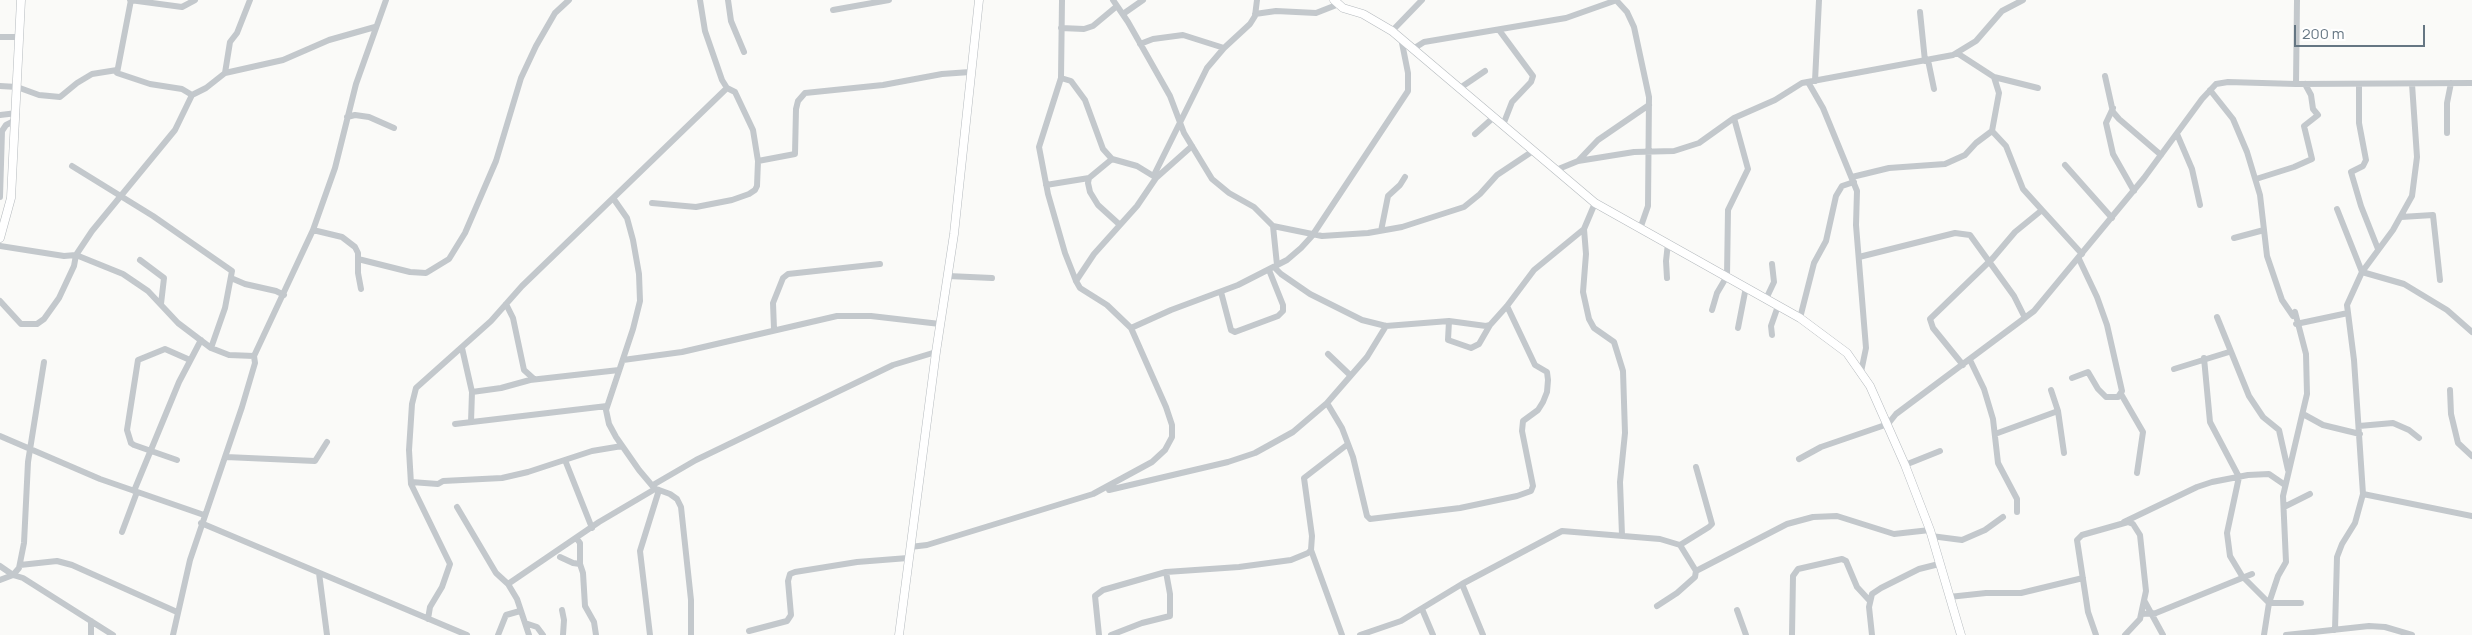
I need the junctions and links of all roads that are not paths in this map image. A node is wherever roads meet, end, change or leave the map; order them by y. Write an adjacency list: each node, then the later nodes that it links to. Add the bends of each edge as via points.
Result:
1 (20, 0): 30 (main road)
2 (130, 0): 3 (street, via 182,7); 38 (street)
3 (195, 0)
4 (250, 0): 41 (street, via 230,42)
5 (386, 0): 25 (street)
6 (569, 0): 118 (street, via 555,13 521,78 496,161 465,233 449,259 426,273)
7 (700, 0): 55 (street, via 705,31)
8 (728, 0): 35 (street, via 731,21)
9 (889, 0): 21 (street)
10 (979, 0): 40 (main road)
11 (1062, 0): 26 (street)
12 (1143, 0): 23 (street)
13 (1257, 0): 24 (street)
14 (1422, 0): 28 (street)
15 (1616, 0): 27 (street, via 1576,15); 61 (street, via 1634,27)
16 (1819, 0): 45 (street)
17 (2022, 0): 36 (street, via 2002,11 1976,41)
18 (2297, 0): 49 (street)
19 (1337, 2): 24 (street, via 1316,13 1282,11); 28 (main road, via 1379,22)
20 (1115, 3): 23 (street); 26 (street, via 1093,26)
21 (833, 10)
22 (1920, 12): 37 (street)
23 (1123, 14): 32 (street)
24 (1255, 14): 33 (street, via 1250,24)
25 (376, 27): 41 (street, via 329,40 283,60); 65 (street)
26 (1061, 28): 44 (street)
27 (1499, 30): 34 (street, via 1424,42); 67 (street, via 1533,76)
28 (1392, 32): 31 (main road)
29 (0, 37): 30 (street)
30 (19, 37): 54 (main road)
31 (1401, 38): 34 (main road); 109 (street, via 1408,90)
32 (1140, 44): 33 (street, via 1183,34); 68 (street, via 1170,96)
33 (1224, 48): 68 (street, via 1200,81)
34 (1413, 49): 56 (main road)
35 (744, 52)
36 (1958, 53): 37 (street); 43 (street)
37 (1926, 60): 45 (street); 58 (street)
38 (117, 70): 54 (street, via 92,74 60,97 39,95); 60 (street, via 120,76 182,89)
39 (1486, 71): 56 (street)
40 (970, 72): 80 (street, via 805,93 796,109 795,154); 125 (main road)
41 (225, 73): 60 (street)
42 (2105, 76): 62 (street)
43 (1994, 77): 57 (street); 70 (street, via 1999,93)
44 (1061, 78): 78 (street, via 1071,82 1085,100 1099,142); 90 (street, via 1039,147)
45 (1815, 81): 46 (street)
46 (1808, 82): 66 (street); 89 (street, via 1824,108)
47 (2451, 83): 48 (street); 52 (street); 71 (street)
48 (2472, 83)
49 (2296, 84): 50 (street); 59 (street, via 2221,82)
50 (2305, 84): 51 (street); 88 (street, via 2311,94 2312,109 2318,115 2304,126 2312,159)
51 (2359, 84): 52 (street); 114 (street, via 2359,123 2366,160 2363,166 2352,172)
52 (2412, 84): 100 (street, via 2417,169 2412,196)
53 (0, 86): 54 (street)
54 (18, 87): 64 (main road)
55 (727, 88): 80 (street, via 735,92 754,130); 94 (street)
56 (1460, 88): 67 (main road)
57 (2038, 88)
58 (1934, 89)
59 (2210, 90): 73 (street); 88 (street, via 2239,131)
60 (192, 95): 93 (street, via 175,130)
61 (1649, 105): 76 (street); 81 (street, via 1598,140)
62 (2113, 108): 77 (street, via 2119,119); 91 (street, via 2106,123 2113,154)
63 (0, 115): 64 (street)
64 (16, 117): 79 (street, via 4,127); 110 (main road, via 11,198)
65 (347, 117): 69 (street, via 369,117); 106 (street, via 335,168)
66 (1734, 118): 76 (street, via 1699,143 1674,151); 126 (street, via 1748,169 1728,210)
67 (1498, 120): 72 (street); 75 (main road)
68 (1180, 125): 74 (street); 85 (street)
69 (394, 128)
70 (1992, 131): 89 (street, via 1965,155 1945,164 1889,168); 99 (street, via 2006,146 2023,189)
71 (2447, 132)
72 (1475, 134)
73 (2177, 134): 77 (street); 97 (street, via 2190,163)
74 (1192, 146): 85 (street); 103 (street, via 1218,185 1254,207)
75 (1533, 151): 84 (main road); 108 (street, via 1497,174 1464,207)
76 (1649, 152): 81 (street); 105 (street, via 1648,206)
77 (2161, 155): 91 (street)
78 (1112, 159): 85 (street, via 1137,166); 87 (street)
79 (1, 161): 92 (street)
80 (758, 161): 95 (street, via 757,186 749,194 696,207)
81 (1578, 161): 84 (street)
82 (2065, 165): 101 (street)
83 (72, 166): 93 (street)
84 (1556, 170): 96 (main road)
85 (1155, 176): 102 (street, via 1137,206)
86 (1405, 177): 108 (street, via 1388,196)
87 (1089, 178): 90 (street); 102 (street, via 1088,187 1094,199)
88 (2256, 179): 107 (street)
89 (1853, 180): 117 (street, via 1857,192); 145 (street, via 1842,186 1836,196 1826,242 1814,263)
90 (1046, 186): 131 (street, via 1064,253)
91 (2134, 191): 101 (street)
92 (0, 196)
93 (120, 198): 115 (street); 127 (street, via 153,216 229,268)
94 (613, 198): 139 (street); 166 (street, via 627,218 639,274 638,312)
95 (652, 203)
96 (1595, 203): 104 (street); 105 (main road)
97 (2200, 205)
98 (2337, 209): 124 (street)
99 (2042, 210): 116 (street); 120 (street, via 2015,232)
100 (2401, 217): 114 (street); 130 (street, via 2433,216)
101 (2112, 218): 116 (street)
102 (1120, 225): 131 (street, via 1094,254)
103 (1273, 226): 109 (street); 123 (street)
104 (1584, 229): 140 (street, via 1534,270); 229 (street, via 1583,292 1589,319 1594,328 1614,342 1623,371)
105 (1640, 229): 112 (main road)
106 (313, 230): 118 (street, via 348,240 357,250); 135 (street)
107 (2264, 230): 111 (street); 149 (street, via 2278,289 2293,316 2295,312)
108 (1381, 231): 109 (street)
109 (1312, 236): 123 (street, via 1301,248)
110 (0, 238)
111 (2234, 238)
112 (1668, 244): 126 (main road); 129 (street)
113 (0, 246): 115 (street)
114 (2378, 250): 124 (street)
115 (76, 255): 137 (street, via 59,298 44,320 37,324 21,324); 138 (street, via 123,274)
116 (2081, 256): 146 (street); 179 (street, via 2106,325)
117 (1859, 257): 120 (street, via 1955,233 1970,235); 172 (street, via 1866,348)
118 (358, 259): 133 (street)
119 (140, 260): 138 (street, via 164,278)
120 (1988, 262): 146 (street, via 2014,296); 169 (street, via 1930,319 1933,328)
121 (880, 264): 154 (street, via 788,274 783,278 773,303)
122 (1772, 264): 136 (street, via 1774,282)
123 (1273, 267): 134 (street); 134 (street, via 1284,311 1278,316 1234,332); 151 (street, via 1310,294 1362,320)
124 (2362, 272): 143 (street, via 2347,305); 155 (street, via 2404,284 2447,310)
125 (948, 276): 128 (street); 148 (main road)
126 (1727, 276): 132 (main road); 142 (street, via 1717,292)
127 (231, 278): 135 (street); 158 (street)
128 (992, 278)
129 (1667, 278)
130 (2440, 280)
131 (1076, 281): 152 (street, via 1080,288 1122,317)
132 (1746, 287): 136 (main road); 153 (street)
133 (361, 289)
134 (1221, 292): 152 (street)
135 (284, 295): 163 (street)
136 (1766, 300): 141 (main road)
137 (0, 301)
138 (161, 304): 157 (street)
139 (506, 304): 159 (street); 175 (street, via 513,318 524,370)
140 (1507, 306): 150 (street); 195 (street, via 1535,365 1547,372 1548,392 1538,410 1523,421 1522,431 1533,486 1531,491 1460,508 1370,519)
141 (1778, 306): 145 (main road); 156 (street, via 1771,326)
142 (1712, 310)
143 (2348, 313): 149 (street); 189 (street)
144 (2216, 317): 161 (street)
145 (1800, 318): 172 (main road, via 1834,341 1853,359)
146 (2025, 318): 167 (street)
147 (1449, 321): 150 (street); 150 (street, via 1448,340 1471,348 1480,344); 151 (street)
148 (940, 324): 154 (street, via 871,316 837,316); 160 (main road)
149 (2296, 324): 185 (street, via 2308,371)
150 (1490, 325)
151 (1386, 326): 173 (street, via 1367,357)
152 (1131, 328): 215 (street, via 1166,408 1172,437 1165,450 1152,462)
153 (1738, 328)
154 (774, 329): 166 (street, via 682,352)
155 (2472, 332)
156 (1772, 335)
157 (201, 340): 158 (street); 165 (street)
158 (211, 348): 163 (street, via 229,355)
159 (462, 348): 178 (street); 211 (street, via 416,388 409,450)
160 (936, 352): 213 (street, via 893,365 696,460); 232 (main road)
161 (2229, 352): 164 (street); 209 (street, via 2257,409 2279,430)
162 (1328, 354): 173 (street)
163 (254, 356): 202 (street, via 253,371)
164 (2204, 358): 170 (street); 210 (street, via 2210,422)
165 (190, 360): 198 (street); 198 (street, via 165,348 141,356 136,363 127,430 131,443)
166 (623, 360): 171 (street)
167 (1970, 360): 169 (street); 190 (street, via 1984,389)
168 (44, 362): 197 (street)
169 (1963, 365): 184 (street)
170 (2174, 369)
171 (619, 370): 175 (street); 181 (street)
172 (1861, 372): 183 (main road)
173 (1350, 375): 180 (street)
174 (2072, 378): 179 (street, via 2087,372 2101,394 2115,398)
175 (534, 379): 178 (street)
176 (2051, 390): 182 (street)
177 (2450, 390): 201 (street, via 2456,438 2462,450)
178 (472, 392): 186 (street)
179 (2121, 394): 208 (street, via 2143,432)
180 (1327, 403): 195 (street); 215 (street, via 1287,436 1255,453)
181 (607, 406): 186 (street); 196 (street, via 609,424)
182 (2058, 411): 190 (street); 200 (street)
183 (1883, 412): 184 (street); 188 (main road)
184 (1896, 414): 188 (street)
185 (2303, 414): 191 (street, via 2323,425); 209 (street)
186 (471, 422): 187 (street)
187 (455, 424)
188 (1888, 424): 203 (street, via 1821,447); 206 (main road)
189 (2359, 426): 191 (street); 193 (street, via 2393,423)
190 (1995, 434): 220 (street, via 1998,463 2017,499)
191 (2360, 434): 217 (street)
192 (0, 436): 197 (street)
193 (2419, 438)
194 (327, 442): 202 (street, via 315,461)
195 (1348, 444): 233 (street, via 1304,478)
196 (622, 446): 205 (street); 213 (street)
197 (29, 450): 214 (street); 238 (street)
198 (150, 451): 204 (street); 214 (street)
199 (1940, 451): 206 (street)
200 (2064, 453)
201 (2472, 456)
202 (226, 457): 221 (street)
203 (1799, 459)
204 (177, 460)
205 (565, 460): 211 (street, via 502,478 443,481 438,484); 226 (street)
206 (1905, 465): 228 (main road)
207 (1696, 467): 231 (street, via 1712,524)
208 (2137, 473)
209 (2288, 474): 212 (street)
210 (2240, 477): 212 (street, via 2269,474); 224 (street, via 2197,487); 245 (street, via 2227,533 2230,556)
211 (411, 482): 263 (street, via 450,564)
212 (2285, 485): 219 (street)
213 (656, 488): 226 (street); 280 (street, via 640,551); 281 (street, via 678,499 681,507 692,600)
214 (136, 492): 221 (street); 227 (street)
215 (1093, 494): 232 (street, via 927,545)
216 (2310, 494): 219 (street)
217 (2363, 494): 222 (street); 267 (street, via 2355,523 2337,557)
218 (457, 507): 248 (street, via 496,573)
219 (2284, 507): 253 (street, via 2286,562)
220 (2017, 512)
221 (204, 515): 225 (street)
222 (2472, 516)
223 (2003, 518): 228 (street, via 1962,540)
224 (2124, 522): 246 (street, via 2078,536); 252 (street, via 2133,524 2140,535 2146,578)
225 (201, 523): 242 (street); 260 (street)
226 (592, 528): 230 (street)
227 (122, 532)
228 (1930, 533): 237 (main road); 240 (street, via 1894,534 1837,516 1813,517 1780,527)
229 (1622, 535): 231 (street, via 1660,539); 249 (street, via 1562,531)
230 (577, 539): 236 (street, via 580,543); 248 (street)
231 (1680, 545): 240 (street)
232 (910, 547): 235 (main road)
233 (1311, 550): 241 (street, via 1291,560); 285 (street)
234 (560, 557): 236 (street)
235 (908, 558): 268 (street, via 836,564 790,574 790,615 787,621); 282 (main road)
236 (580, 564): 279 (street, via 585,606 594,622)
237 (1939, 564): 250 (main road); 251 (street, via 1919,569 1881,588)
238 (20, 565): 244 (street); 260 (street, via 57,561 72,565)
239 (0, 566): 244 (street)
240 (1696, 571): 255 (street, via 1690,582)
241 (1166, 572): 283 (street, via 1096,593); 284 (street, via 1170,616)
242 (319, 573): 263 (street); 273 (street)
243 (2252, 574): 245 (street)
244 (13, 575): 247 (street); 264 (street)
245 (2242, 576): 253 (street); 262 (street)
246 (2083, 578): 250 (street, via 2020,593); 269 (street)
247 (0, 580)
248 (508, 584): 259 (street)
249 (1462, 584): 256 (street); 288 (street)
250 (1949, 597): 292 (main road)
251 (1869, 600): 290 (street, via 1842,559 1798,569 1793,576); 291 (street)
252 (2145, 602): 261 (street); 262 (street)
253 (2270, 603): 254 (street); 295 (street)
254 (2301, 603)
255 (1657, 606)
256 (1422, 609): 286 (street, via 1401,621); 287 (street)
257 (562, 610): 278 (street)
258 (1738, 610): 289 (street)
259 (520, 611): 265 (street); 275 (street, via 506,615)
260 (177, 612): 272 (street)
261 (2142, 614): 262 (street); 293 (street)
262 (2151, 614): 294 (street)
263 (428, 619): 274 (street)
264 (91, 621): 270 (street); 271 (street)
265 (525, 623): 276 (street); 277 (street, via 537,627)
266 (2352, 627): 267 (street); 297 (street); 298 (street, via 2385,627)
267 (2335, 630): 296 (street)
268 (749, 631)
269 (2093, 634)
270 (91, 635)
271 (114, 635)
272 (173, 635)
273 (327, 635)
274 (467, 635)
275 (498, 635)
276 (529, 635)
277 (544, 635)
278 (563, 635)
279 (596, 635)
280 (650, 635)
281 (691, 635)
282 (899, 635)
283 (1099, 635)
284 (1111, 635)
285 (1342, 635)
286 (1360, 635)
287 (1433, 635)
288 (1483, 635)
289 (1746, 635)
290 (1792, 635)
291 (1872, 635)
292 (1960, 635)
293 (2125, 635)
294 (2163, 635)
295 (2264, 635)
296 (2286, 635)
297 (2352, 635)
298 (2412, 635)

